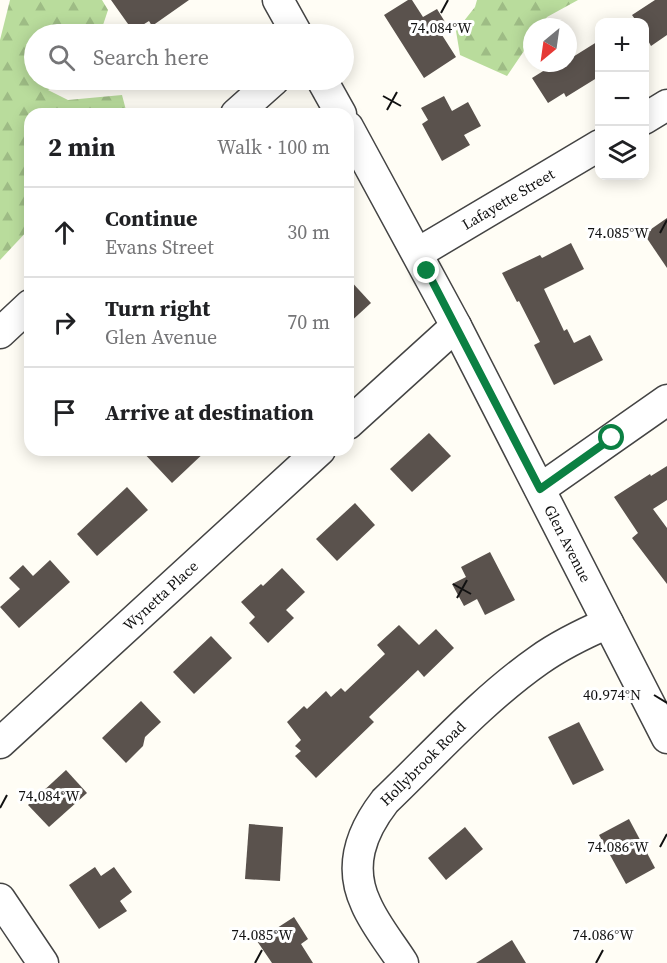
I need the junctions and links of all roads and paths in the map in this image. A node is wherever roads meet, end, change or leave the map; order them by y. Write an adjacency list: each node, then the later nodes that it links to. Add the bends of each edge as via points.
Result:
1 (278, 0): 2 (street)
2 (291, 24)
3 (263, 90): 6 (street)
4 (328, 90): 7 (street)
5 (667, 105): 8 (street)
6 (243, 108)
7 (338, 108)
8 (649, 116)
9 (354, 138): 11 (street, Glen Avenue)
10 (595, 149): 11 (street, Lafayette Street)
11 (418, 253): 13 (street, Glen Avenue)
12 (24, 311): 14 (street)
13 (456, 326): 16 (street); 18 (street, Glen Avenue)
14 (0, 333)
15 (667, 400): 18 (street)
16 (354, 419)
17 (313, 456): 21 (street, Wynetta Place)
18 (540, 489): 19 (street, Glen Avenue)
19 (608, 623): 20 (street, Glen Avenue); 24 (street, Hollybrook Road, via 541,658 504,687 371,819 358,859 359,880 366,904)
20 (666, 734)
21 (0, 743)
22 (0, 899): 23 (street)
23 (43, 963)
24 (403, 963)

